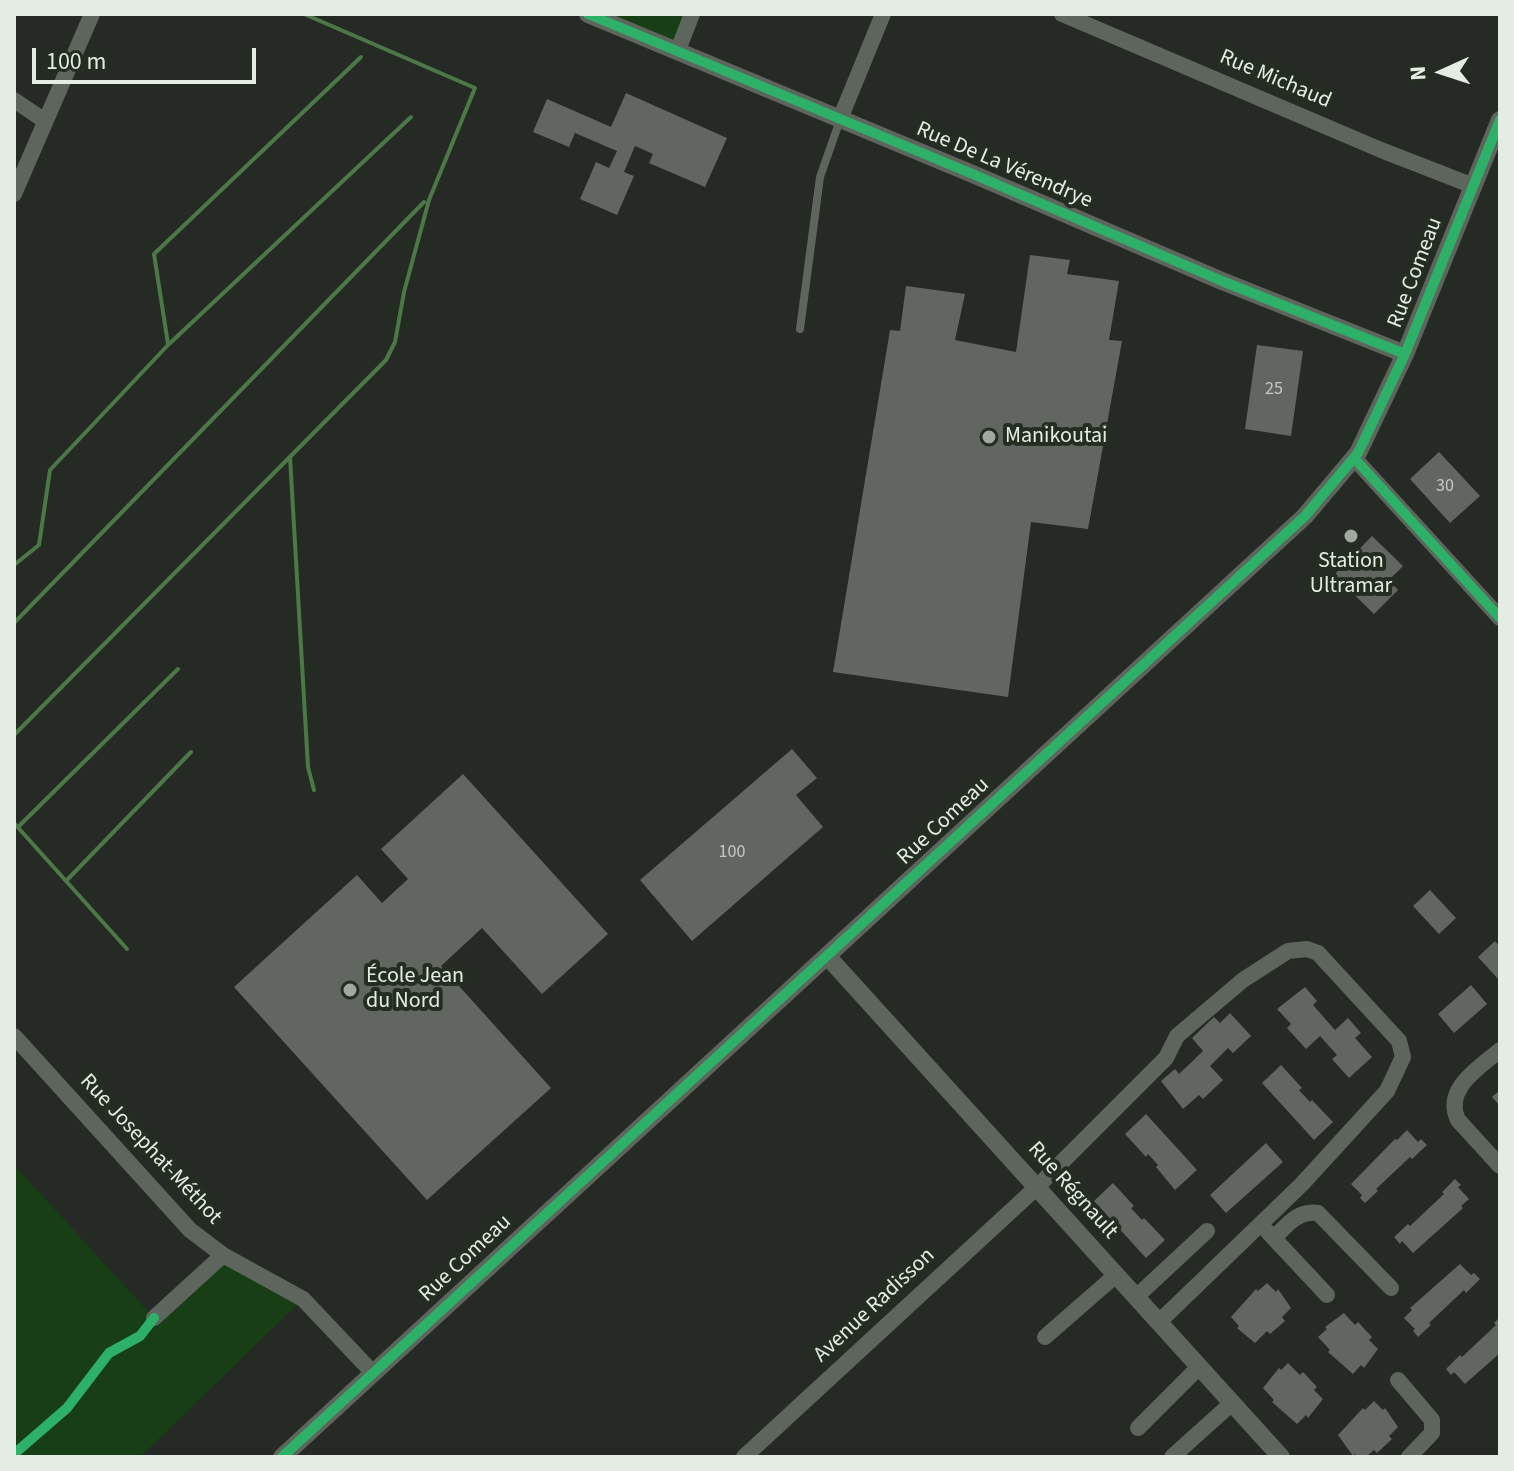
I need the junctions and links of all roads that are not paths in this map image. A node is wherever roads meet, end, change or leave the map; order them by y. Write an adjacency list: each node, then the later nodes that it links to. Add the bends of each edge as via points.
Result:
1 (92, 14): 10 (street)
2 (588, 14): 6 (street, Rue De La Vérendrye)
3 (692, 14): 6 (street)
4 (883, 14): 8 (street)
5 (1062, 14): 11 (street, Rue Michaud)
6 (678, 50): 8 (street, Rue De La Vérendrye)
7 (14, 100): 10 (street)
8 (840, 119): 13 (lane, via 820,177); 14 (street, Rue De La Vérendrye)
9 (1500, 120): 11 (street, Rue Comeau)
10 (45, 121): 12 (street)
11 (1471, 185): 14 (street, Rue Comeau)
12 (14, 194)
13 (800, 329)
14 (1405, 354): 15 (street, Rue Comeau)
15 (1354, 458): 16 (street); 17 (street, Rue Comeau, via 1305,516 1226,591)
16 (1500, 618)
17 (828, 957): 21 (street, Rue Régnault); 34 (street, Rue Comeau)
18 (14, 1036): 25 (street, Rue Josephat-Méthot, via 190,1230)
19 (1500, 1050): 20 (street, via 1458,1088 1454,1105 1458,1120)
20 (1500, 1166)
21 (1037, 1187): 22 (street, Avenue Radisson, via 1166,1058 1177,1036 1243,980 1288,951 1307,949 1318,953 1399,1041 1403,1057 1387,1091); 26 (street, Rue Régnault); 39 (street, Avenue Radisson)
22 (1261, 1224): 24 (street); 31 (street)
23 (1207, 1231): 29 (street)
24 (1274, 1238): 27 (street, via 1296,1216 1318,1213); 28 (street)
25 (223, 1255): 30 (street); 34 (street, Rue Josephat-Méthot, via 303,1299)
26 (1116, 1275): 29 (street, Rue Régnault); 32 (street)
27 (1391, 1288)
28 (1327, 1295)
29 (1136, 1297): 31 (street, Rue Régnault)
30 (154, 1318)
31 (1159, 1322): 33 (street, Rue Régnault)
32 (1045, 1337)
33 (1199, 1367): 36 (street, Rue Régnault); 37 (street)
34 (373, 1373): 38 (street, Rue Comeau)
35 (1398, 1380): 42 (street, via 1432,1420 1432,1433)
36 (1232, 1403): 40 (street); 41 (street, Rue Régnault)
37 (1138, 1428)
38 (282, 1457)
39 (744, 1457)
40 (1172, 1457)
41 (1281, 1457)
42 (1409, 1457)

